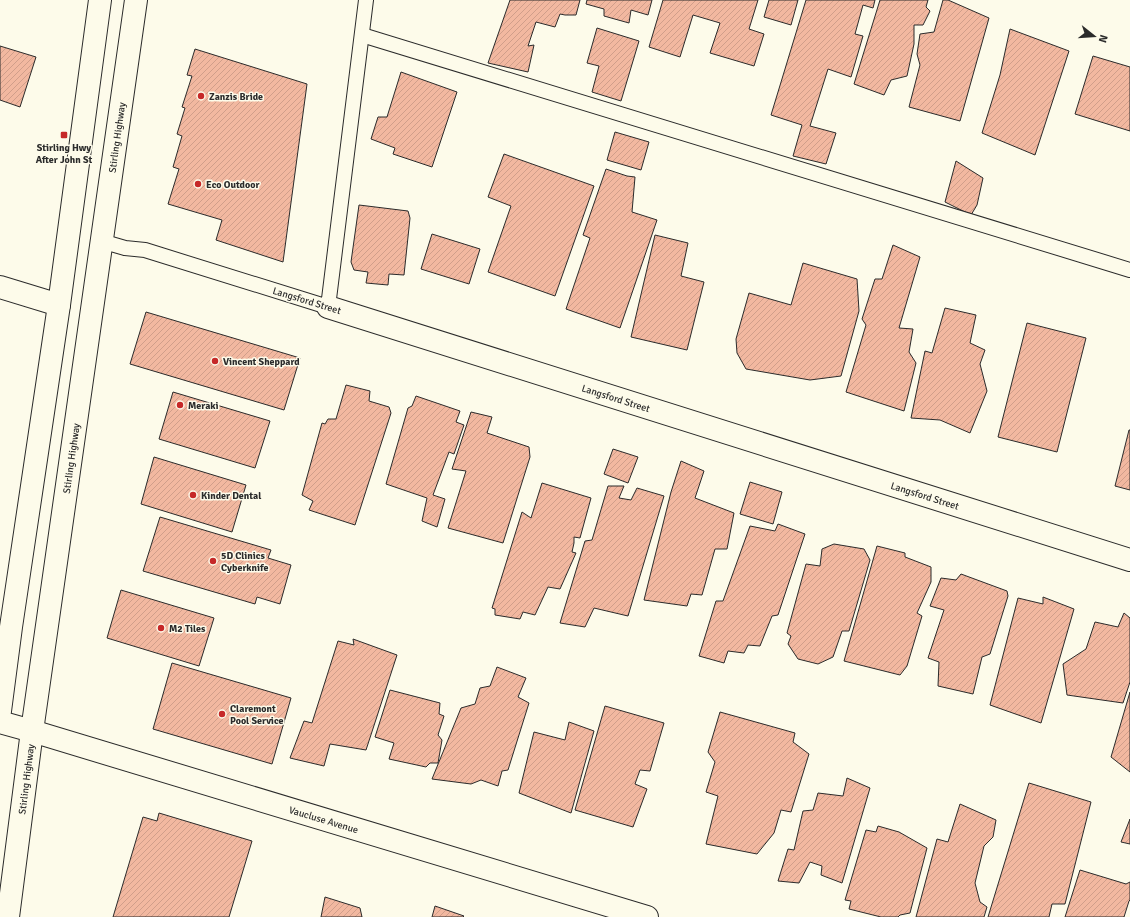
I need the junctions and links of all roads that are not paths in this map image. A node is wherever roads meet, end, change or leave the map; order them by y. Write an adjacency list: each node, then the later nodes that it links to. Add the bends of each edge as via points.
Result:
1 (100, 0): 8 (main road)
2 (136, 0): 5 (main road, Stirling Highway)
3 (366, 0): 4 (lane)
4 (362, 35): 6 (lane); 9 (lane)
5 (101, 241): 9 (lane, Langsford Street, via 125,248 145,250); 13 (main road, Stirling Highway)
6 (1130, 270)
7 (0, 287): 8 (main road)
8 (59, 305): 11 (main road)
9 (328, 307): 10 (main road, Langsford Street)
10 (1130, 560)
11 (0, 712)
12 (0, 722): 13 (main road, Vaucluse Avenue)
13 (32, 731): 14 (main road, Stirling Highway); 15 (main road, Vaucluse Avenue)
14 (8, 917)
15 (647, 917)

